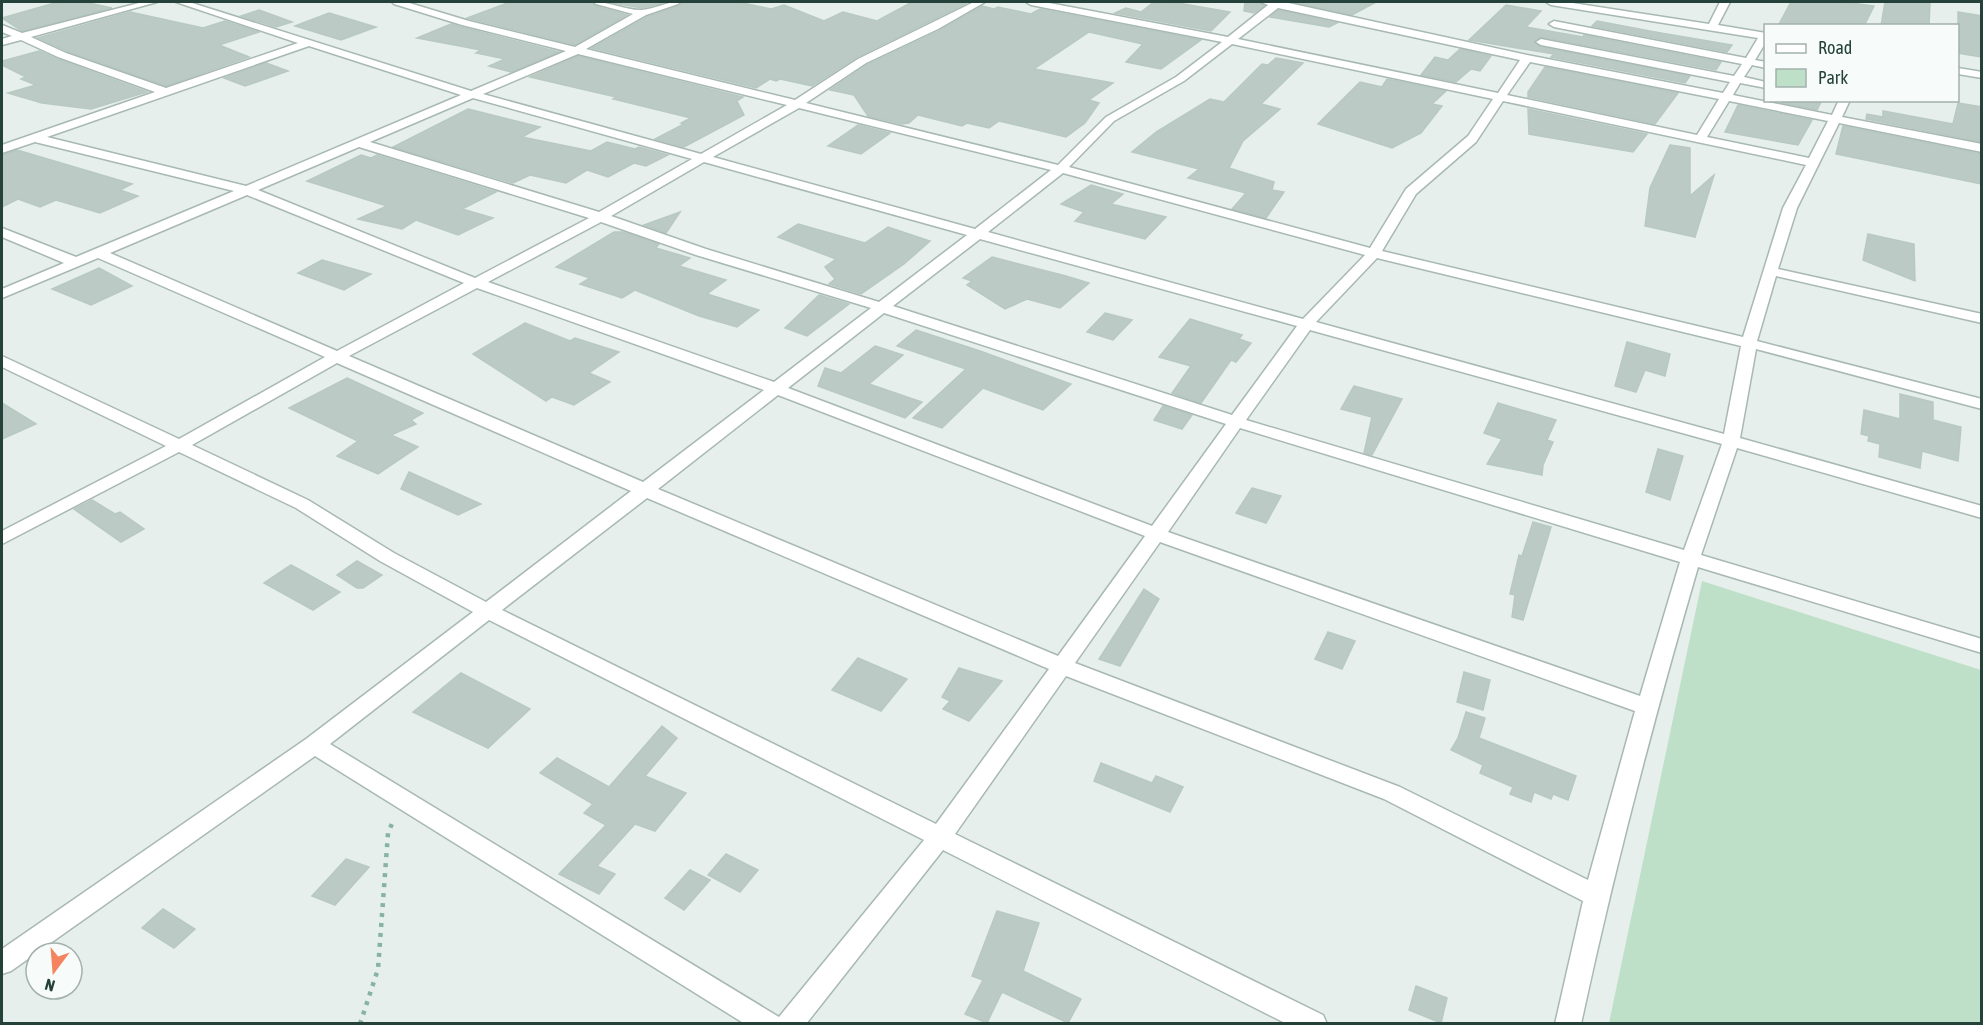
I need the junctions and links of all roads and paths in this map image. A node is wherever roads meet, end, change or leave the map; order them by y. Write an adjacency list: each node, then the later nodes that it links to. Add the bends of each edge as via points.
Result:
1 (152, 2): 16 (street)
2 (181, 2): 21 (street)
3 (397, 2): 22 (street)
4 (600, 2): 11 (street)
5 (675, 2): 11 (street)
6 (980, 2): 35 (street, via 862,61)
7 (1031, 2): 18 (street)
8 (1272, 2): 18 (street); 23 (street)
9 (1551, 2): 13 (street)
10 (1725, 2): 13 (street)
11 (642, 13): 22 (street)
12 (1554, 24): 24 (street)
13 (1712, 27): 15 (street)
14 (2, 28): 16 (street)
15 (1764, 36)
16 (22, 37): 19 (street); 30 (street)
17 (1764, 38): 24 (street)
18 (1230, 40): 32 (street); 44 (street, via 1180,79 1110,119)
19 (2, 42)
20 (1541, 42): 28 (street)
21 (308, 43): 30 (street); 31 (street)
22 (577, 50): 31 (street); 35 (street)
23 (1527, 58): 32 (street); 33 (street)
24 (1750, 62): 25 (street); 28 (street)
25 (1764, 65)
26 (1959, 71): 27 (street)
27 (1982, 75)
28 (1740, 80): 29 (street); 33 (street)
29 (1764, 85)
30 (165, 92): 37 (street)
31 (473, 95): 39 (street); 42 (street)
32 (1500, 96): 38 (street); 50 (street, via 1472,139 1411,192)
33 (1726, 97): 36 (street); 38 (street)
34 (1844, 102): 36 (street)
35 (796, 105): 42 (street); 44 (street)
36 (1836, 120): 40 (street); 43 (street)
37 (35, 138): 41 (street); 45 (street)
38 (1701, 138): 43 (street)
39 (359, 143): 45 (street); 46 (street)
40 (1982, 148)
41 (2, 149)
42 (705, 158): 46 (street); 48 (street)
43 (1813, 163): 52 (street, via 1790,208)
44 (1061, 170): 48 (street); 50 (street)
45 (246, 190): 49 (street); 53 (street)
46 (600, 217): 53 (street); 55 (street)
47 (2, 232): 51 (street)
48 (978, 233): 55 (street); 57 (street)
49 (98, 253): 51 (street); 59 (street)
50 (1374, 254): 57 (street); 58 (street)
51 (75, 262): 54 (street)
52 (1770, 270): 56 (street); 58 (street)
53 (476, 283): 59 (street); 61 (street)
54 (2, 294)
55 (882, 307): 61 (street); 63 (street)
56 (1982, 319)
57 (1306, 324): 63 (street); 64 (street)
58 (1749, 343): 62 (street); 64 (street)
59 (336, 357): 65 (street); 66 (street)
60 (2, 362): 65 (street)
61 (777, 389): 66 (street); 68 (street)
62 (1982, 404)
63 (1237, 422): 68 (street); 70 (street)
64 (1731, 441): 67 (street); 70 (street)
65 (178, 446): 69 (street); 71 (street, via 302,504 387,557)
66 (646, 489): 71 (street); 73 (street)
67 (1982, 512)
68 (1156, 534): 73 (street); 74 (street)
69 (2, 538)
70 (1691, 557): 72 (street); 74 (street)
71 (487, 611): 75 (street); 77 (street)
72 (1982, 646)
73 (1061, 666): 77 (street); 78 (street, via 1392,793)
74 (1647, 707): 78 (street)
75 (314, 745): 76 (street); 79 (street)
76 (403, 799): 80 (path, via 388,834 378,969); 81 (street)
77 (941, 836): 82 (street); 83 (street)
78 (1596, 896): 84 (street)
79 (2, 963)
80 (360, 1023)
81 (769, 1023)
82 (789, 1023)
83 (1314, 1023)
84 (1568, 1023)

